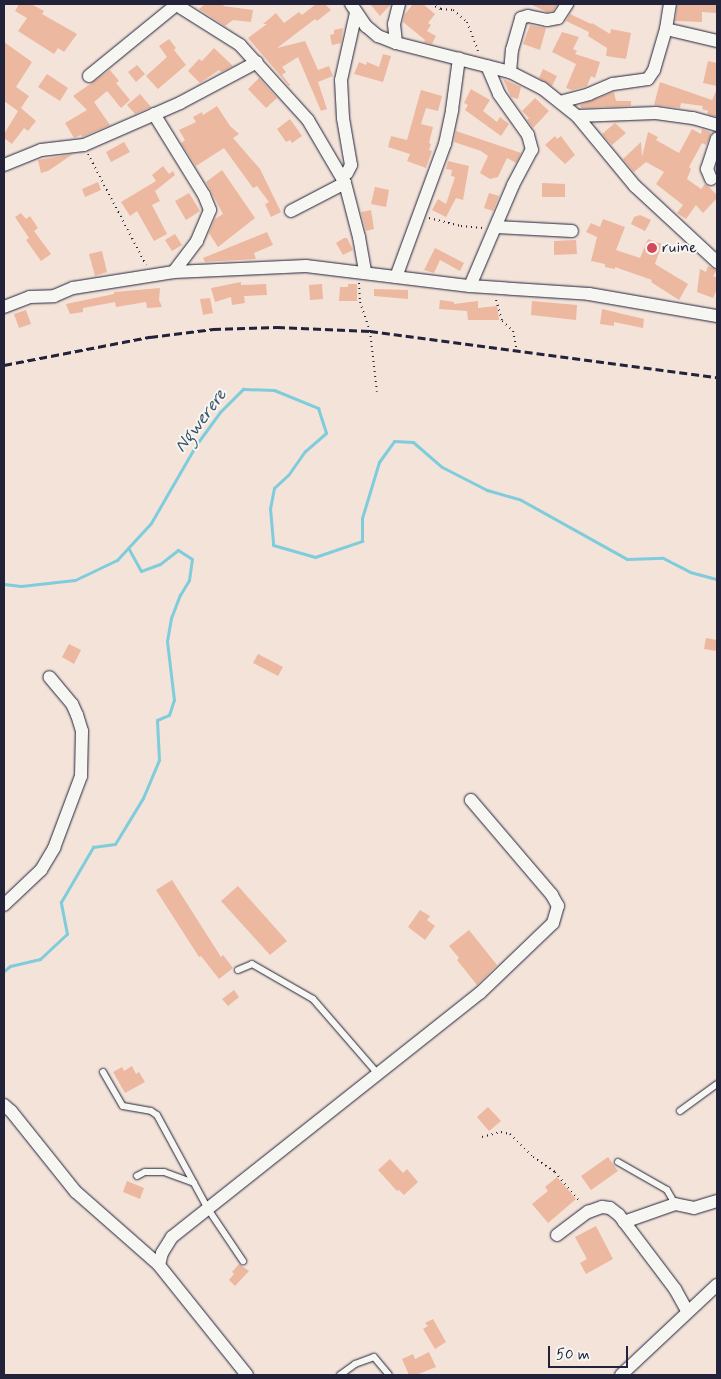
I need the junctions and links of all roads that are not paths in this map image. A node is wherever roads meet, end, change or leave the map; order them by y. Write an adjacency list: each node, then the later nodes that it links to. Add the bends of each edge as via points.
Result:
1 (176, 4): 10 (street, via 240,45); 13 (street)
2 (399, 4): 8 (street, via 394,24)
3 (567, 4): 12 (street, via 558,18 521,18)
4 (670, 4): 6 (street)
5 (353, 8): 8 (street, via 378,36); 20 (street, via 341,80 350,165)
6 (666, 29): 7 (street); 14 (street, via 654,70 648,79 613,84)
7 (717, 41)
8 (396, 43): 9 (street)
9 (459, 58): 11 (street); 28 (street, via 446,138)
10 (256, 62): 15 (street); 20 (street, via 308,120)
11 (487, 66): 12 (street); 23 (street, via 498,94 532,144 530,155 513,185)
12 (510, 72): 14 (street, via 528,79)
13 (89, 76)
14 (560, 102): 16 (street)
15 (154, 114): 19 (street, via 84,145 41,150); 27 (street, via 210,210 197,241)
16 (577, 116): 17 (street, via 656,113); 25 (street, via 635,186)
17 (717, 125)
18 (717, 139): 21 (street, via 707,169)
19 (4, 165)
20 (343, 179): 22 (street); 26 (street, via 353,212)
21 (711, 179)
22 (292, 211)
23 (496, 227): 24 (street); 29 (street)
24 (572, 231)
25 (717, 262)
26 (362, 271): 27 (street, via 306,266); 28 (street)
27 (174, 272): 30 (street, via 73,288 54,296 30,297)
28 (396, 276): 29 (street)
29 (470, 286): 31 (street, via 589,294)
30 (4, 307)
31 (717, 316)
32 (49, 677): 34 (street, via 77,715 82,731 82,776 54,848 41,870)
33 (471, 800): 37 (street, via 552,895 558,906 553,923 480,993)
34 (4, 905)
35 (238, 970): 37 (lane, via 252,964 313,999)
36 (103, 1072): 43 (lane, via 123,1106 150,1110 157,1115)
37 (379, 1075): 46 (street)
38 (717, 1084): 40 (lane)
39 (4, 1105): 50 (street, via 76,1192)
40 (680, 1111)
41 (618, 1162): 45 (lane, via 667,1190)
42 (138, 1176): 43 (lane, via 158,1171)
43 (194, 1183): 46 (lane)
44 (717, 1201): 45 (street, via 694,1208)
45 (674, 1204): 47 (street)
46 (208, 1209): 49 (lane); 50 (street, via 172,1237)
47 (624, 1222): 48 (street, via 607,1206 588,1212); 52 (street, via 675,1289)
48 (557, 1235)
49 (243, 1261)
50 (159, 1265): 53 (street)
51 (717, 1285): 52 (street)
52 (687, 1311): 56 (street)
53 (247, 1375)
54 (340, 1375): 55 (lane, via 374,1357)
55 (389, 1375)
56 (621, 1375)

